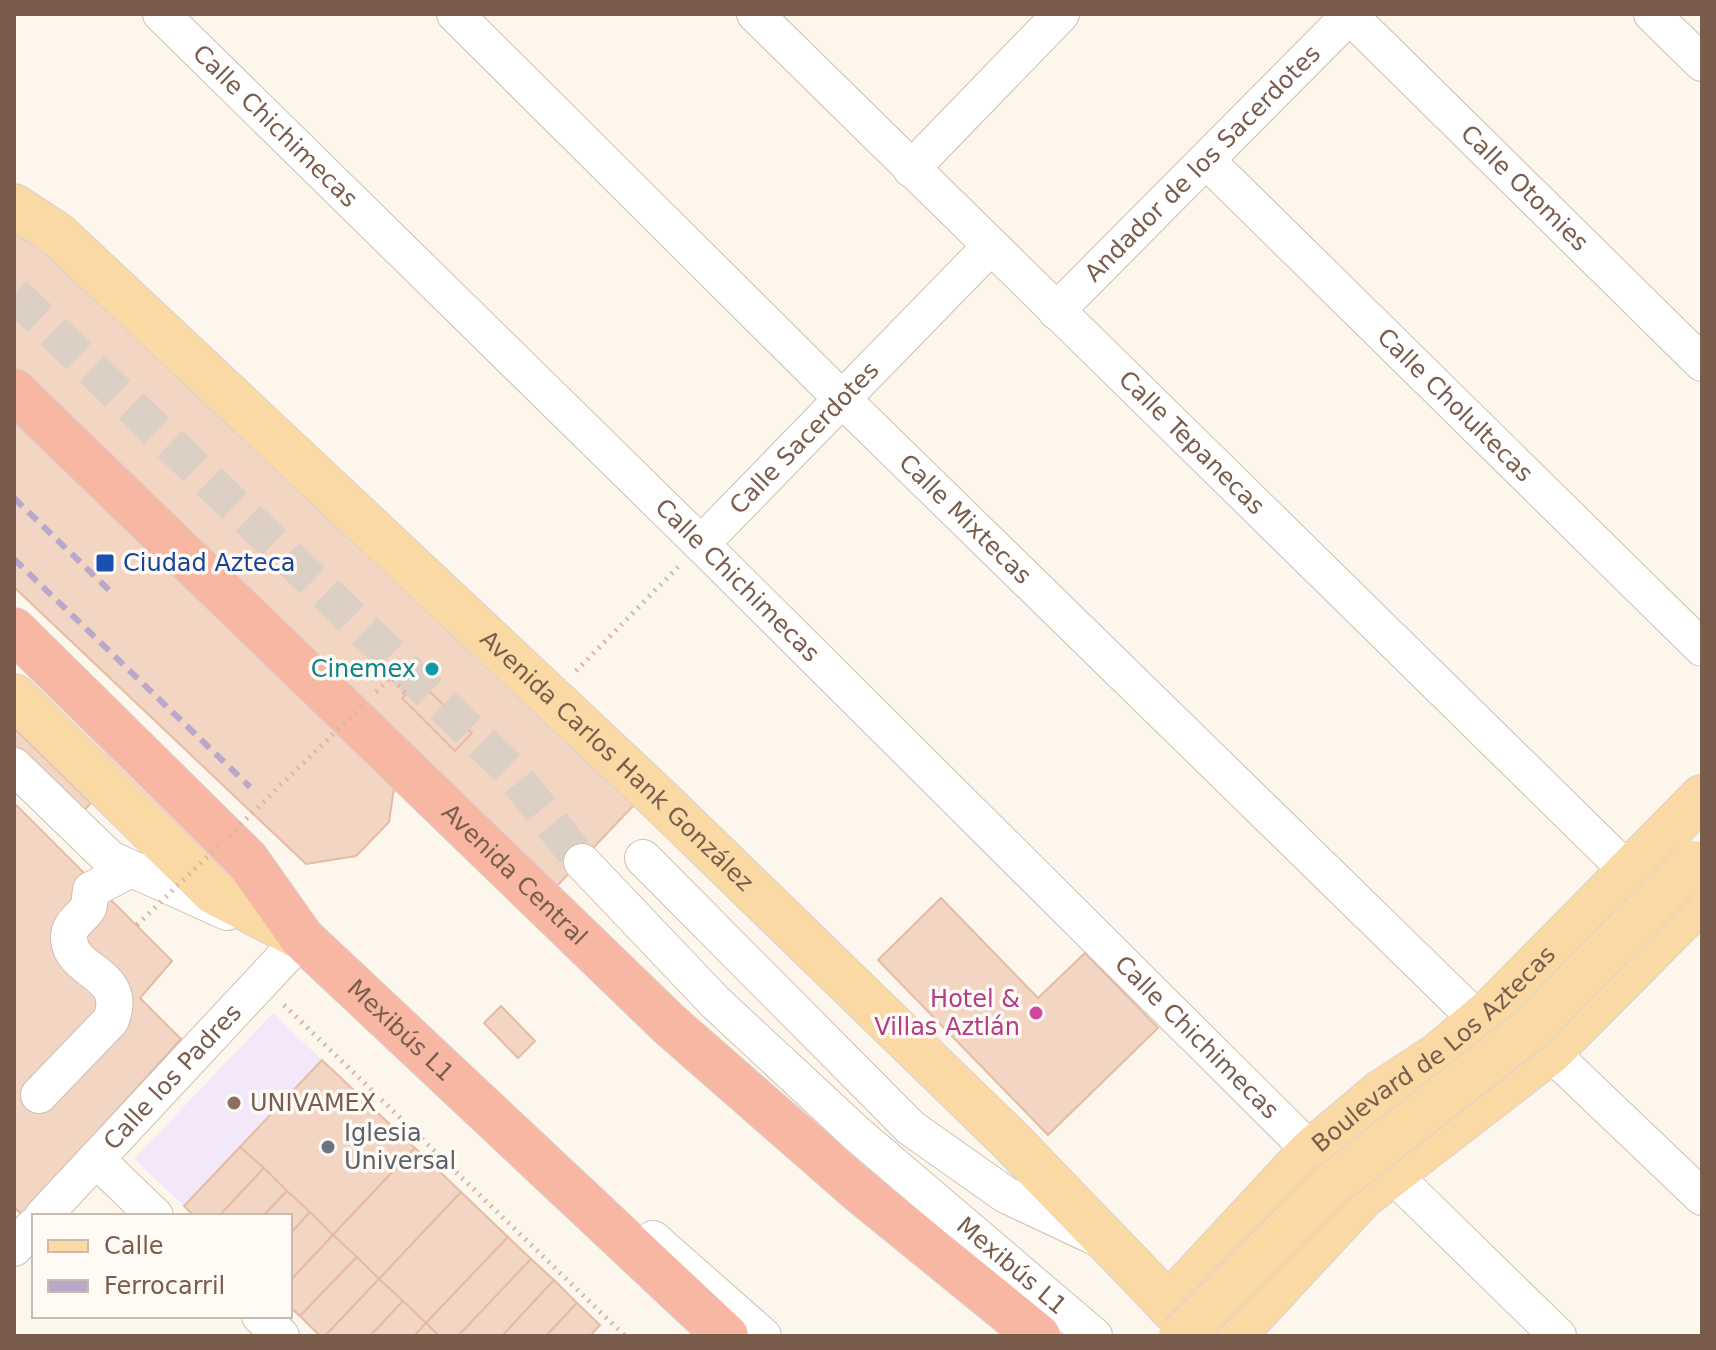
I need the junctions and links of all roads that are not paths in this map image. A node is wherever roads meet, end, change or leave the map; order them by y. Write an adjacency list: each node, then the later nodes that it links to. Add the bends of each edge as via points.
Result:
1 (161, 14): 16 (street, Calle Chichimecas)
2 (455, 14): 15 (street, Calle Mixtecas)
3 (755, 14): 9 (street, Calle Tepanecas)
4 (1652, 14): 7 (street)
5 (1059, 15): 9 (street)
6 (1348, 15): 8 (street, Andador de los Sacerdotes); 13 (street, Calle Otomies)
7 (1702, 63)
8 (1207, 161): 12 (street, Andador de los Sacerdotes); 18 (street, Calle Cholultecas)
9 (911, 169): 11 (street, Calle Tepanecas)
10 (14, 206): 40 (main road, Avenida Carlos Hank González, via 58,235 550,698 1010,1140)
11 (990, 247): 12 (street, Calle Tepanecas); 15 (street, Calle Sacerdotes)
12 (1056, 311): 25 (street, Calle Tepanecas)
13 (1702, 363)
14 (14, 391): 49 (highway, Avenida Central, via 670,1025 861,1192)
15 (840, 397): 16 (street, Calle Sacerdotes); 29 (street, Calle Mixtecas)
16 (701, 544): 32 (street, Calle Chichimecas)
17 (14, 630): 27 (highway, via 247,860)
18 (1702, 648)
19 (14, 696): 27 (main road, via 214,892)
20 (14, 766): 24 (street, via 110,859)
21 (1702, 797): 25 (main road, Boulevard de Los Aztecas)
22 (643, 858): 40 (street, via 911,1128 1006,1195)
23 (582, 862): 50 (street, Mexibús L1, via 715,1002 846,1124)
24 (131, 869): 27 (street); 31 (street, via 91,890 89,907 73,923 69,938 72,950 114,991 111,1020)
25 (1629, 872): 29 (main road, Boulevard de Los Aztecas)
26 (1699, 872): 30 (main road, Boulevard de Los Aztecas); 45 (main road, Boulevard de Los Aztecas, bridge, via 1530,1029 1330,1186)
27 (298, 942): 28 (highway); 33 (street, Calle los Padres)
28 (375, 1007): 46 (highway); 48 (street, Mexibús L1, via 486,1093)
29 (1479, 1021): 32 (main road, Boulevard de Los Aztecas)
30 (1550, 1052): 34 (main road, Boulevard de Los Aztecas); 35 (street)
31 (39, 1095)
32 (1311, 1151): 38 (main road, Boulevard de Los Aztecas)
33 (96, 1159): 36 (street, Calle los Padres); 37 (street)
34 (1390, 1172): 43 (main road, Boulevard de Los Aztecas); 53 (street)
35 (1702, 1197)
36 (45, 1214)
37 (153, 1214)
38 (1248, 1219): 42 (main road, Boulevard de Los Aztecas); 43 (main road)
39 (32, 1228): 41 (street)
40 (1106, 1242): 45 (main road, Avenida Carlos Hank González)
41 (14, 1248)
42 (1220, 1251): 43 (main road); 45 (main road, Boulevard de Los Aztecas)
43 (1283, 1280): 52 (main road, Boulevard de Los Aztecas)
44 (262, 1318): 47 (street)
45 (1174, 1321): 51 (main road, Avenida Carlos Hank González)
46 (715, 1329)
47 (281, 1336)
48 (763, 1336)
49 (1038, 1336)
50 (1094, 1336)
51 (1199, 1336)
52 (1233, 1336)
53 (1558, 1336)

